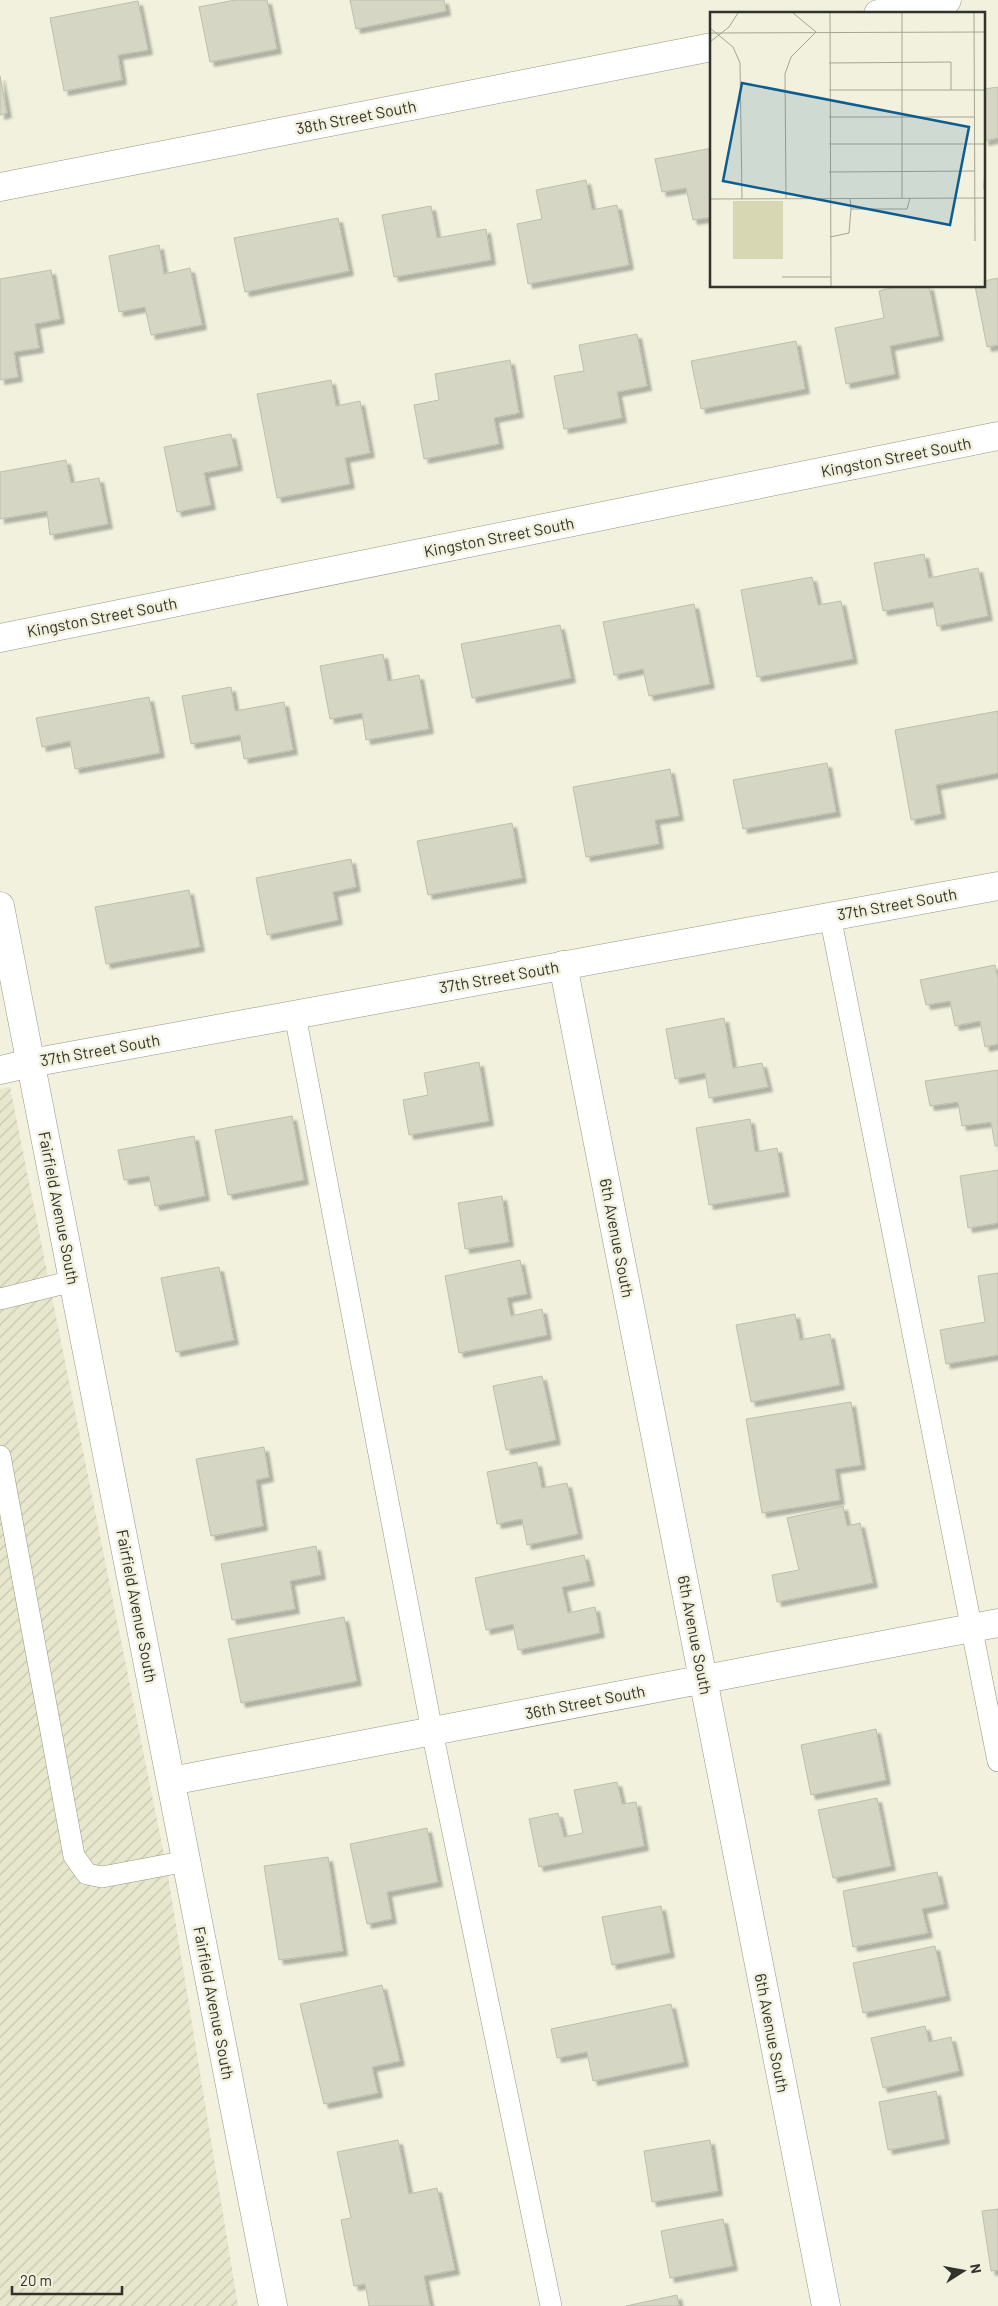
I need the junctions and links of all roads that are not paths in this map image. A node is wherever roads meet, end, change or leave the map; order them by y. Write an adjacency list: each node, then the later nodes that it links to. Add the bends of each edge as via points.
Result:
1 (947, 0): 2 (street)
2 (888, 12)
3 (710, 46): 4 (street, 38th Street South)
4 (0, 187)
5 (998, 436): 6 (street, Kingston Street South)
6 (0, 638)
7 (998, 886): 9 (street, 37th Street South)
8 (0, 906): 12 (street, Fairfield Avenue South)
9 (830, 916): 10 (street, 37th Street South); 17 (lane)
10 (563, 965): 11 (street, 37th Street South); 18 (street, 6th Avenue South)
11 (295, 1014): 12 (street, 37th Street South); 19 (lane)
12 (31, 1062): 13 (street, 37th Street South); 14 (street, Fairfield Avenue South)
13 (0, 1070)
14 (73, 1281): 15 (lane); 21 (street, Fairfield Avenue South)
15 (0, 1300)
16 (0, 1456): 22 (lane, via 74,1856 87,1874 102,1877)
17 (985, 1625): 18 (street, 36th Street South); 20 (lane)
18 (704, 1679): 19 (street, 36th Street South); 25 (street, 6th Avenue South)
19 (432, 1731): 21 (street, 36th Street South); 24 (lane)
20 (998, 1761)
21 (171, 1781): 22 (street, Fairfield Avenue South)
22 (186, 1861): 23 (street, Fairfield Avenue South)
23 (274, 2306)
24 (551, 2306)
25 (826, 2306)

